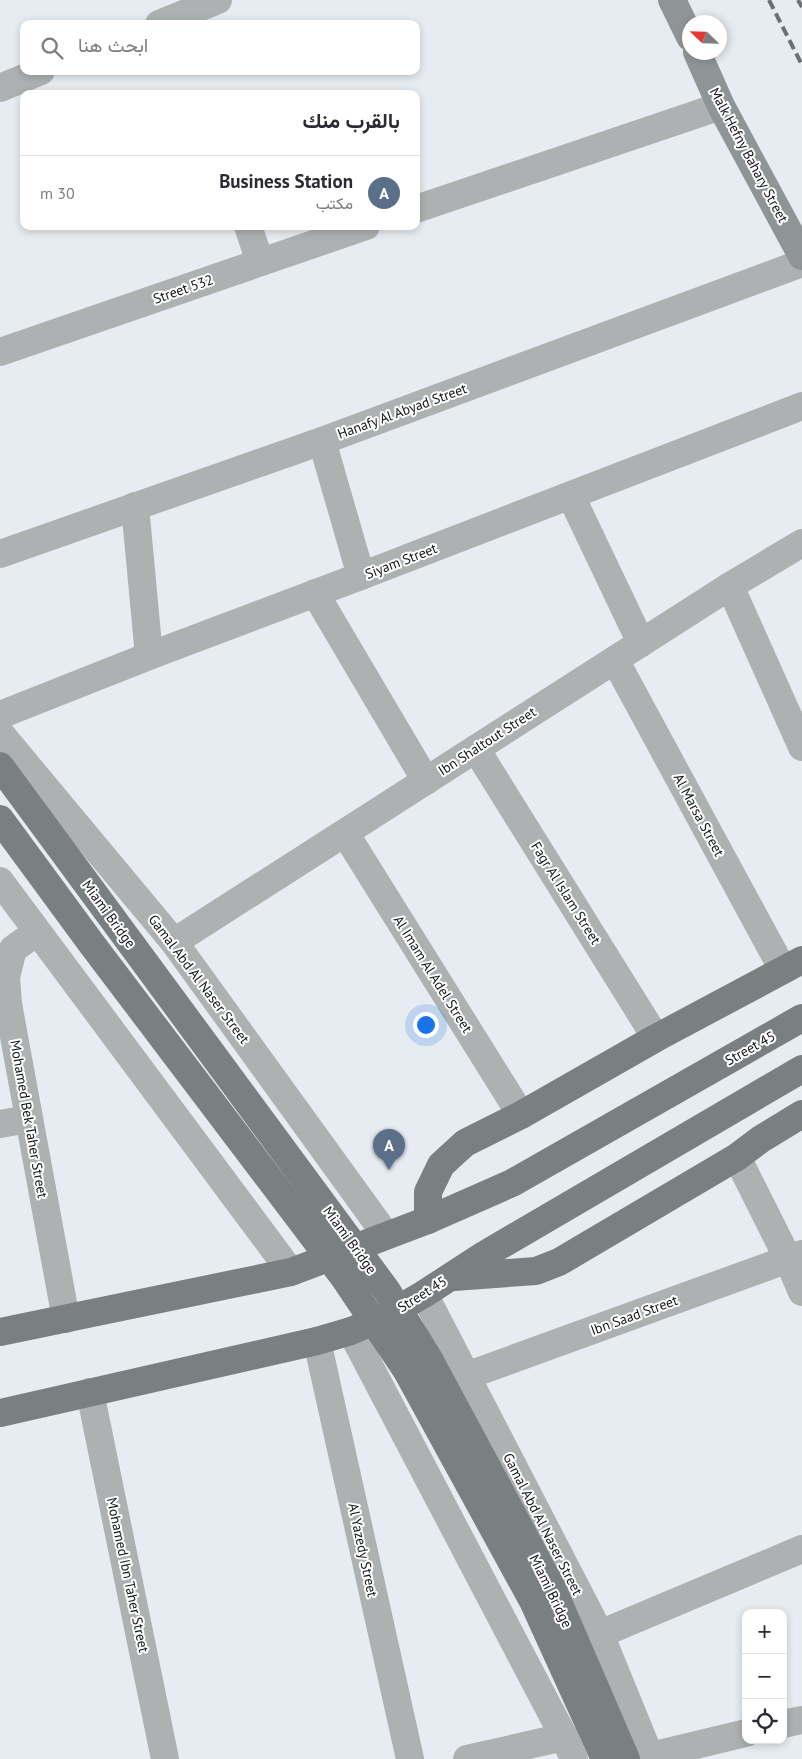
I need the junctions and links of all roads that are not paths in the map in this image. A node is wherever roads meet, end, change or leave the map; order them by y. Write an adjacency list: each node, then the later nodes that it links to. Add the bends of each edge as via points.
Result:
1 (218, 0): 3 (street)
2 (672, 0): 4 (street)
3 (169, 20)
4 (682, 21)
5 (701, 60): 8 (street, Malk Hefny Bahary Street)
6 (31, 75): 7 (street)
7 (0, 88)
8 (721, 106): 9 (street); 12 (street, Malk Hefny Bahary Street)
9 (420, 208)
10 (249, 230): 13 (street)
11 (354, 230): 13 (street, Street 532)
12 (802, 256)
13 (260, 262): 15 (street, Street 532)
14 (802, 263): 17 (street, Hanafy Al Abyad Street)
15 (0, 352)
16 (802, 406): 18 (street, Siyam Street)
17 (322, 441): 19 (street, Hanafy Al Abyad Street); 22 (street)
18 (571, 496): 22 (street, Siyam Street); 25 (street)
19 (135, 506): 21 (street, Hanafy Al Abyad Street); 26 (street)
20 (802, 543): 23 (street, Ibn Shaltout Street)
21 (0, 554)
22 (361, 576): 24 (street, Siyam Street)
23 (730, 586): 25 (street, Ibn Shaltout Street); 30 (street)
24 (315, 593): 26 (street, Siyam Street); 33 (street)
25 (641, 643): 27 (street, Ibn Shaltout Street)
26 (148, 656): 28 (street, Siyam Street)
27 (615, 660): 31 (street, Ibn Shaltout Street); 39 (street, Al Marsa Street)
28 (0, 714)
29 (0, 733): 38 (street, Gamal Abd Al Naser Street)
30 (802, 747)
31 (476, 749): 33 (street, Ibn Shaltout Street); 41 (street, Fagr Al Islam Street)
32 (0, 766): 68 (main road, Miami Bridge, via 387,1291 429,1359)
33 (426, 781): 35 (street, Ibn Shaltout Street)
34 (0, 819): 72 (main road, Miami Bridge, via 343,1276 401,1362 533,1601)
35 (345, 833): 38 (street, Ibn Shaltout Street); 44 (street, Al Imam Al Adel Street)
36 (0, 881): 37 (street)
37 (37, 932): 45 (street, Mohamed Bek Taher Street, via 13,950 6,977); 51 (street)
38 (174, 942): 49 (street, Gamal Abd Al Naser Street)
39 (793, 965): 41 (main road)
40 (802, 1018): 48 (main road, Street 45, via 512,1183)
41 (656, 1038): 44 (main road)
42 (802, 1069): 52 (main road, Street 45)
43 (802, 1114): 47 (main road)
44 (521, 1115): 48 (main road, via 465,1143 441,1165 428,1192)
45 (29, 1119): 46 (street); 55 (street, Mohamed Bek Taher Street)
46 (0, 1124)
47 (737, 1157): 50 (street); 52 (main road, via 559,1262 536,1271)
48 (428, 1220): 49 (main road, Street 45)
49 (386, 1235): 51 (main road, Street 45)
50 (795, 1257): 53 (street); 59 (street, Ibn Saad Street)
51 (291, 1272): 55 (main road, Street 45)
52 (450, 1277): 54 (main road, Street 45)
53 (802, 1292)
54 (424, 1294): 56 (main road, Street 45); 59 (street, Gamal Abd Al Naser Street)
55 (66, 1319): 57 (main road, Street 45)
56 (351, 1331): 58 (main road, Street 45); 67 (street)
57 (0, 1332)
58 (317, 1341): 60 (main road, Street 45); 70 (street, Al Yazedy Street)
59 (466, 1376): 63 (street, Gamal Abd Al Naser Street)
60 (90, 1392): 61 (main road, Street 45); 69 (street, Mohamed Ibn Taher Street)
61 (0, 1413)
62 (802, 1549): 63 (street)
63 (600, 1634): 68 (street, Gamal Abd Al Naser Street)
64 (802, 1720): 65 (street)
65 (787, 1723)
66 (742, 1734): 68 (street)
67 (569, 1748): 71 (street)
68 (642, 1758)
69 (165, 1759)
70 (410, 1759)
71 (467, 1759)
72 (604, 1759)

